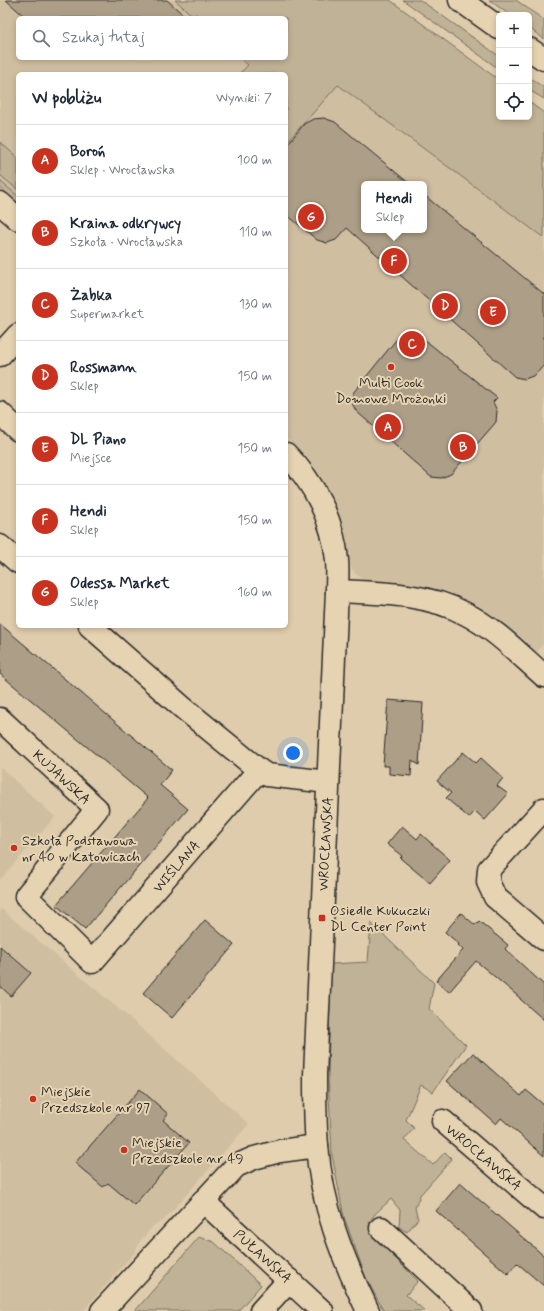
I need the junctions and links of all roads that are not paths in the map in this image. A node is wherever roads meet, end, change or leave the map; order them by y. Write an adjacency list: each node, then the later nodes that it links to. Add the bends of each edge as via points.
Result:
1 (460, 0): 2 (main road)
2 (496, 26)
3 (532, 51): 4 (main road)
4 (544, 59)
5 (0, 203): 6 (main road)
6 (16, 217)
7 (16, 337): 8 (main road)
8 (0, 355)
9 (0, 413): 10 (main road)
10 (16, 428)
11 (288, 456): 14 (main road, WROCŁAWSKA, via 308,479 325,512 337,560)
12 (0, 546): 13 (main road)
13 (16, 560)
14 (337, 591): 16 (main road, via 389,593 444,604 466,614 499,636); 19 (main road, WROCŁAWSKA)
15 (92, 628): 18 (main road)
16 (544, 676)
17 (0, 719): 22 (main road, KUJAWSKA, via 97,809 26,896)
18 (259, 770): 19 (main road, via 267,775); 22 (main road, WIŚLANA)
19 (328, 782): 24 (main road, WROCŁAWSKA, via 315,1075)
20 (544, 809): 21 (main road, via 490,870 488,882 495,897)
21 (544, 939)
22 (92, 962)
23 (443, 1121): 26 (main road, WROCŁAWSKA)
24 (317, 1146): 25 (main road, via 280,1151 236,1166); 32 (main road, WROCŁAWSKA, via 332,1222 353,1281)
25 (203, 1201): 28 (main road, PUŁAWSKA); 29 (main road)
26 (544, 1208)
27 (382, 1228): 33 (main road)
28 (289, 1280): 30 (main road); 31 (main road, PUŁAWSKA)
29 (102, 1311)
30 (260, 1311)
31 (322, 1311)
32 (368, 1311)
33 (471, 1311)

